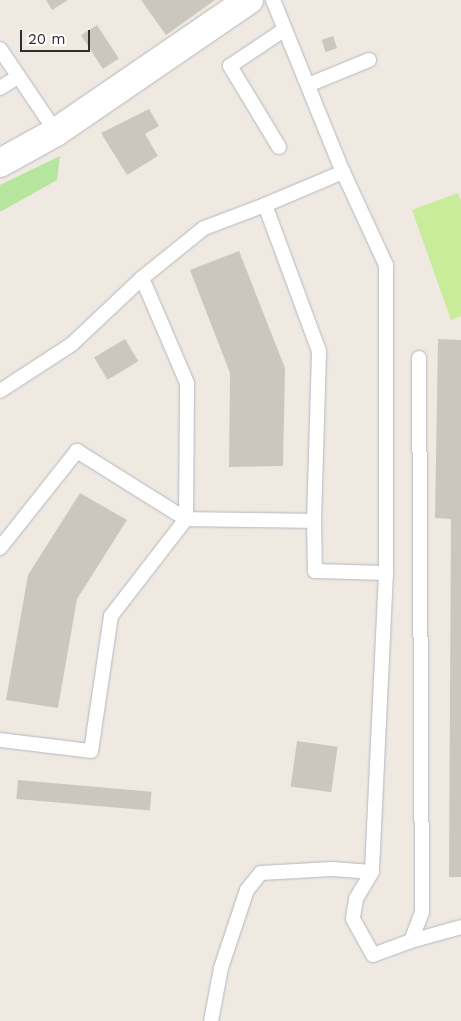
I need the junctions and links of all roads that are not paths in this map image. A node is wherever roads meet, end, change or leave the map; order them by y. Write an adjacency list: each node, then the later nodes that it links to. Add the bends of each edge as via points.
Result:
1 (249, 0): 9 (street)
2 (273, 0): 3 (lane)
3 (285, 29): 7 (lane); 10 (lane, via 230,66)
4 (0, 49): 6 (lane)
5 (370, 60): 7 (lane)
6 (18, 76): 8 (lane); 9 (lane)
7 (308, 85): 12 (lane)
8 (0, 88)
9 (56, 132): 11 (street)
10 (279, 147)
11 (0, 163)
12 (343, 172): 13 (lane); 20 (lane, via 386,265)
13 (265, 205): 14 (lane, via 204,228); 18 (lane, via 319,351)
14 (142, 278): 16 (lane, via 72,344); 17 (lane, via 187,383)
15 (419, 358): 24 (lane, via 422,912)
16 (0, 391)
17 (186, 519): 18 (lane); 19 (lane, via 78,452); 21 (lane, via 112,616 92,751)
18 (314, 521): 20 (lane, via 315,571)
19 (0, 548)
20 (386, 573): 22 (lane)
21 (0, 740)
22 (372, 872): 24 (lane, via 356,899 353,918 373,955); 25 (lane, via 332,869 261,873 247,890 221,968)
23 (461, 927): 24 (lane)
24 (411, 941)
25 (210, 1021)

